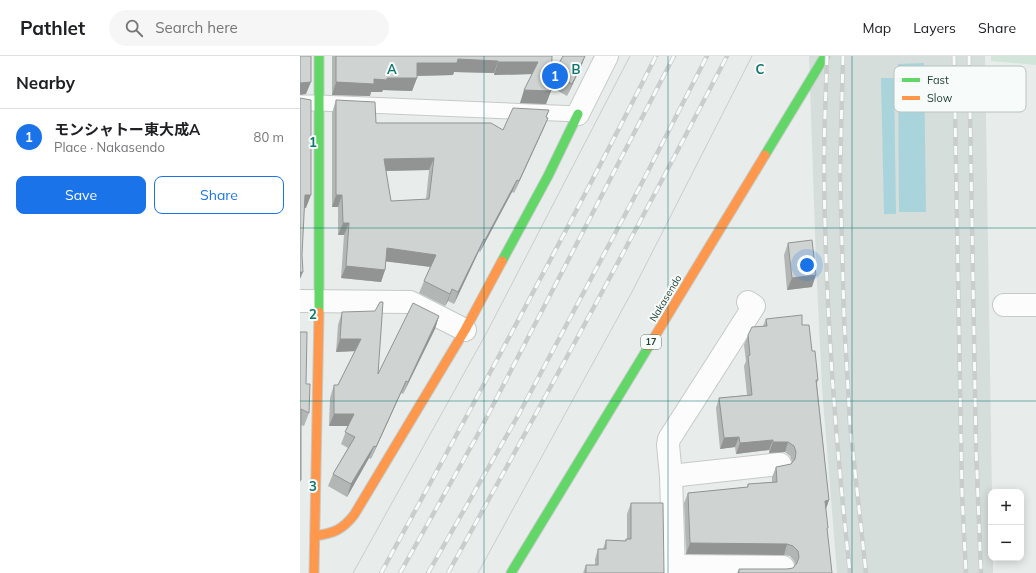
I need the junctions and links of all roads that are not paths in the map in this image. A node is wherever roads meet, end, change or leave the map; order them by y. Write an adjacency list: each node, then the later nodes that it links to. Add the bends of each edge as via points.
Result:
1 (319, 56): 5 (main road)
2 (607, 56): 6 (street)
3 (825, 56): 18 (main road, Nakasendo / 17)
4 (300, 103): 5 (lane)
5 (319, 103): 6 (lane); 7 (main road)
6 (578, 114): 11 (main road, via 548,176)
7 (309, 301): 11 (street, via 410,302); 14 (main road)
8 (748, 302): 13 (street, via 754,306 669,439)
9 (1004, 305): 10 (street)
10 (1036, 305)
11 (465, 330): 14 (main road, via 354,515 340,531)
12 (780, 464): 13 (street)
13 (671, 476): 16 (street)
14 (315, 536): 17 (main road)
15 (783, 567): 16 (street)
16 (674, 570)
17 (314, 573)
18 (511, 573)

